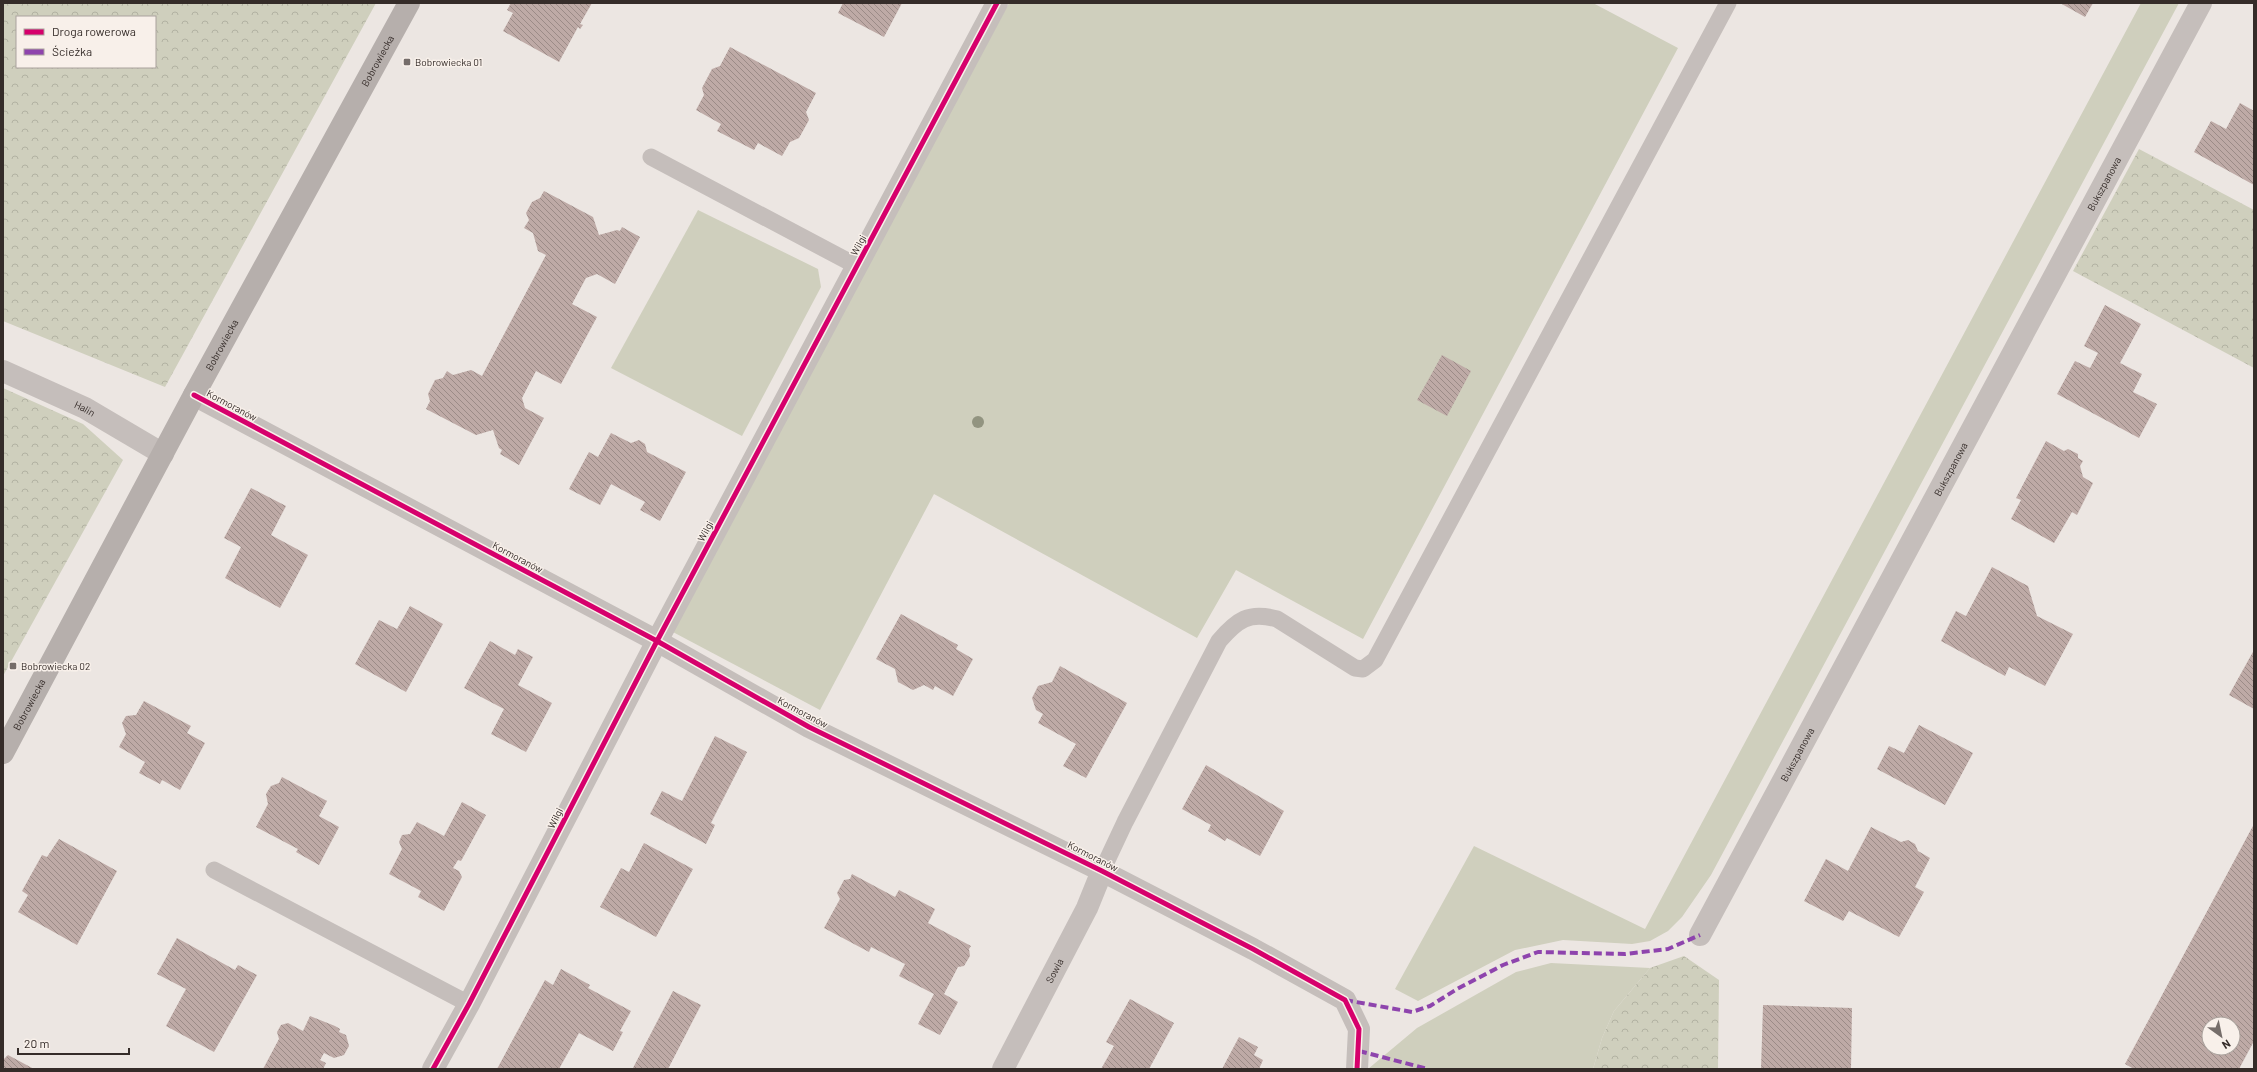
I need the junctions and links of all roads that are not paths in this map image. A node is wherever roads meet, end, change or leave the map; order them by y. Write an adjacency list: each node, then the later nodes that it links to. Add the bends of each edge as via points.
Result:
1 (409, 3): 8 (street, Bobrowiecka)
2 (997, 3): 6 (street, Wilgi)
3 (1728, 3): 13 (lane, via 1376,660 1363,668 1355,668 1277,619 1264,615 1251,616 1234,624 1220,641)
4 (2202, 3): 14 (street, Bukszpanowa)
5 (651, 157): 6 (lane)
6 (857, 266): 10 (street, Wilgi)
7 (3, 371): 9 (street, Halin, via 85,408)
8 (194, 395): 9 (street, Bobrowiecka); 10 (street, Kormoranów)
9 (163, 454): 11 (street, Bobrowiecka)
10 (657, 641): 13 (street, Kormoranów, via 809,726); 15 (street, Wilgi)
11 (3, 753)
12 (214, 870): 15 (lane)
13 (1102, 871): 17 (street, Sowia, via 1087,908); 18 (street, Kormoranów, via 1345,1000 1359,1029)
14 (1700, 935)
15 (469, 1004): 16 (street, Wilgi)
16 (433, 1069)
17 (1003, 1069)
18 (1357, 1069)

